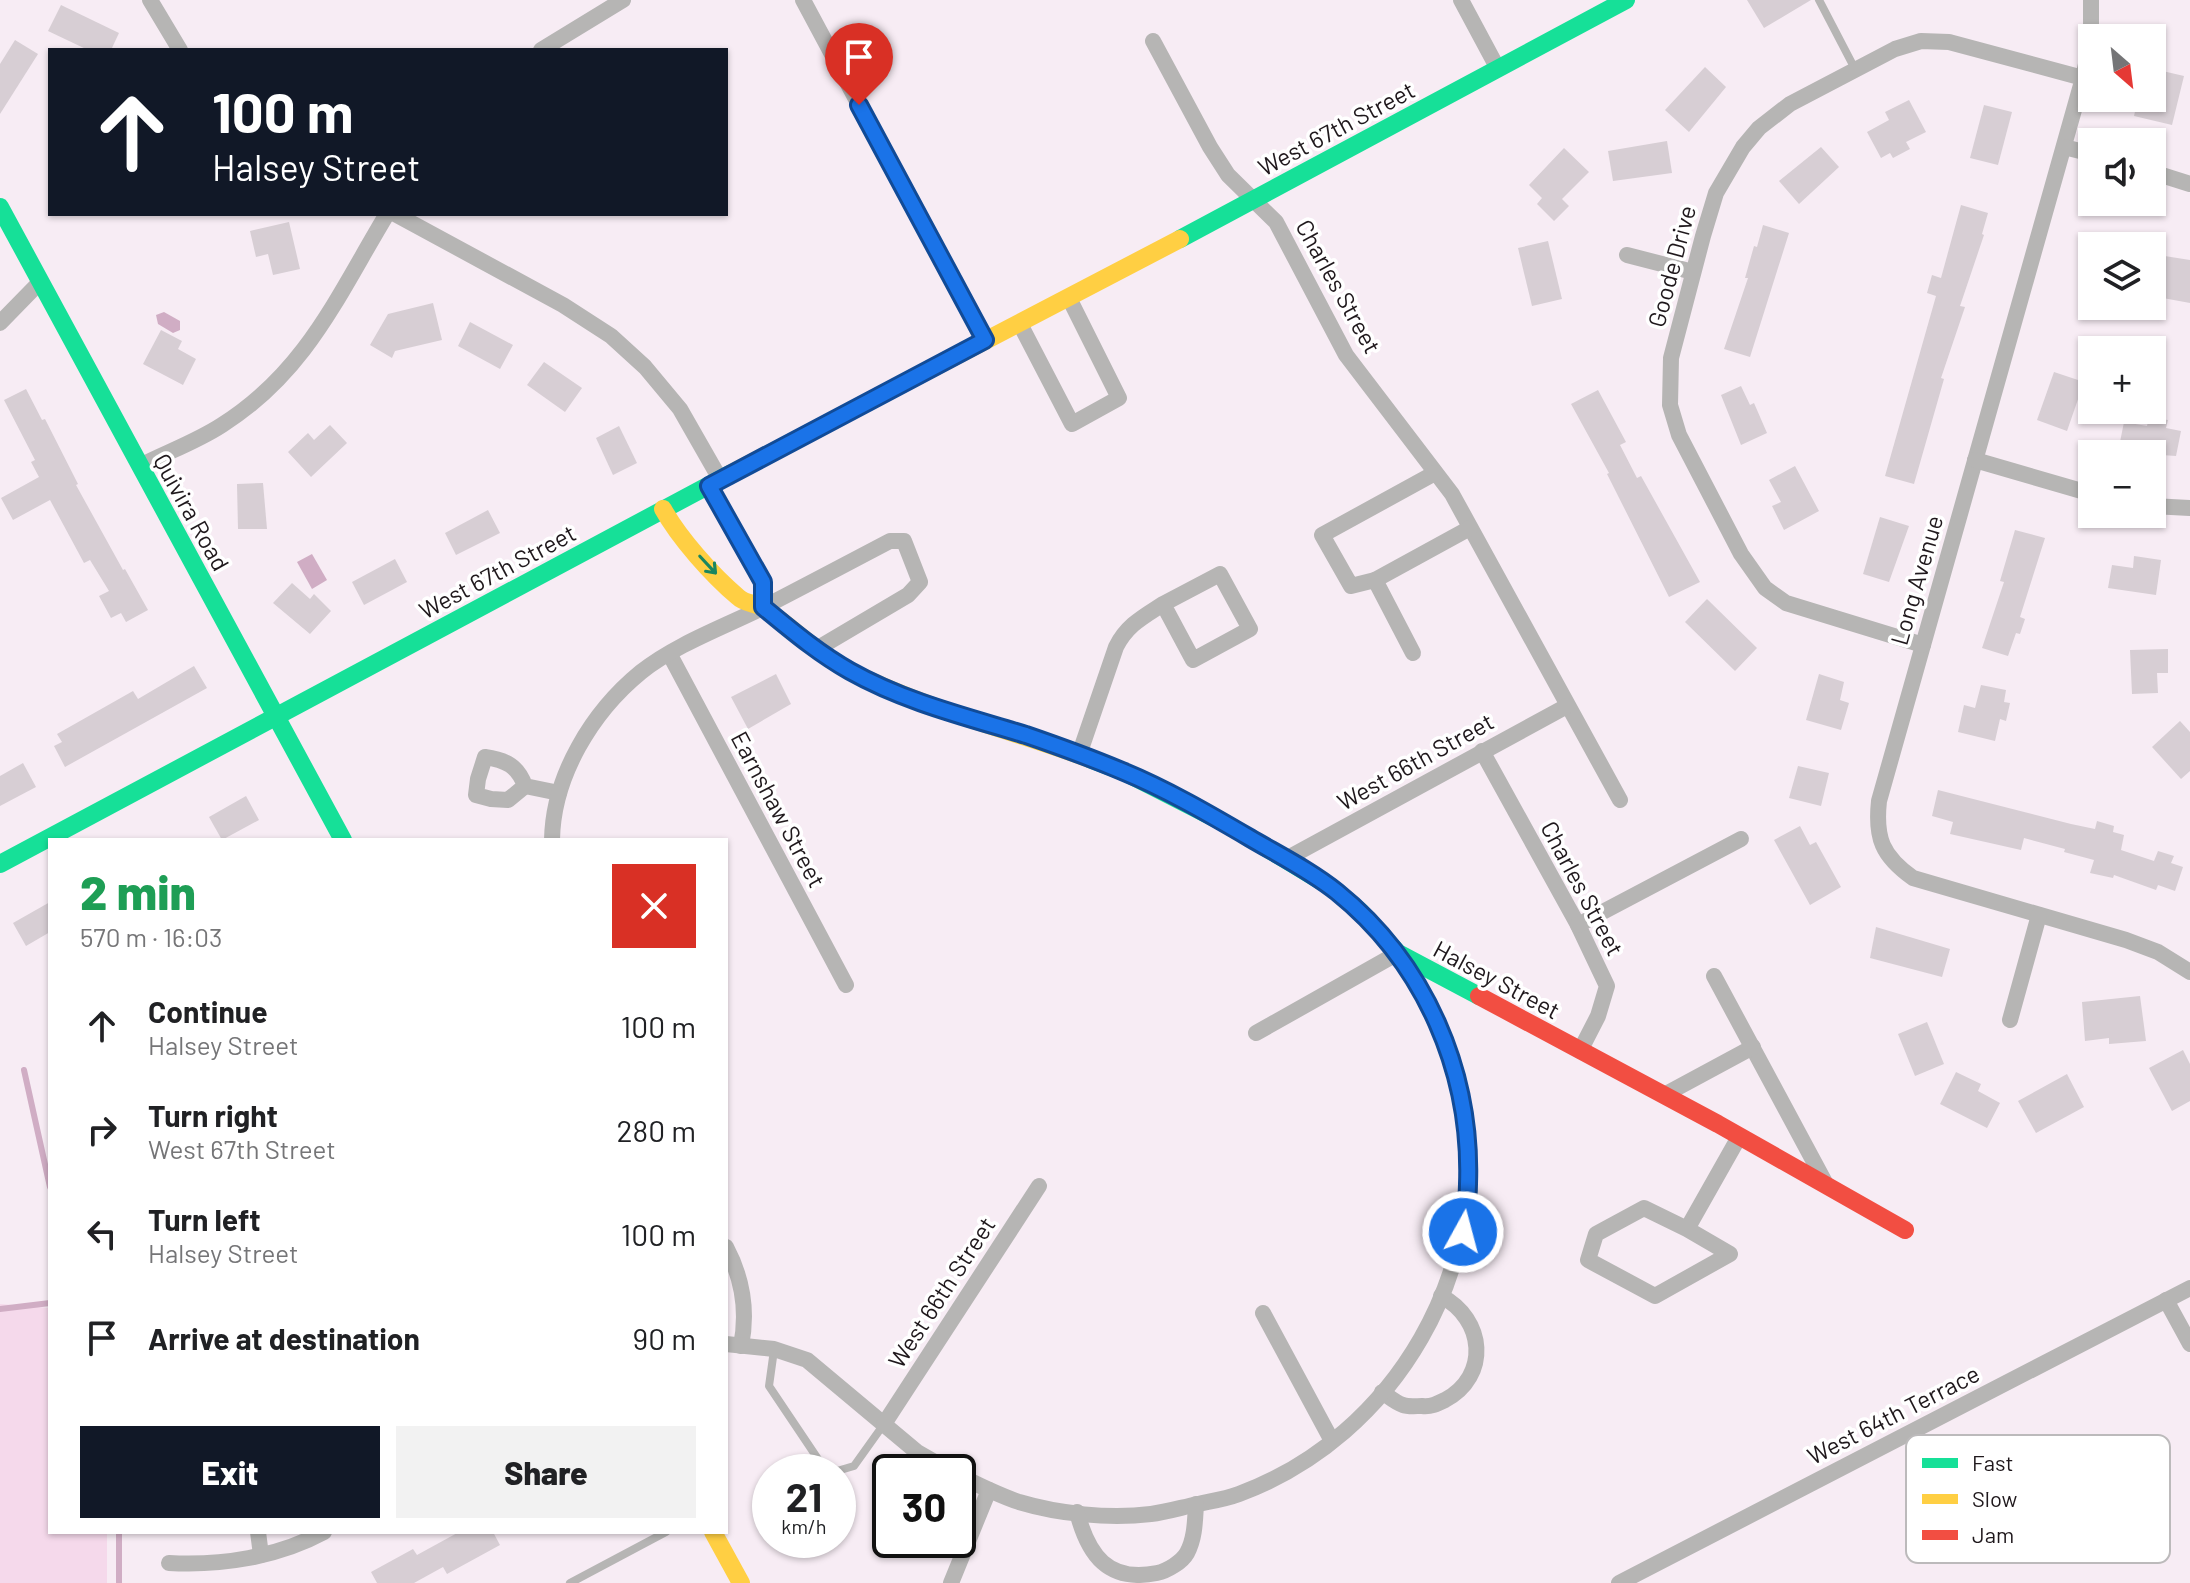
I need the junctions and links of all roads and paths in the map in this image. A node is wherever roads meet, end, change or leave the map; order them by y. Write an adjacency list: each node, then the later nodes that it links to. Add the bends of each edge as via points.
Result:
1 (150, 0): 10 (street)
2 (623, 0): 11 (street)
3 (803, 0): 30 (street)
4 (1461, 0): 12 (street)
5 (1626, 0): 12 (street, West 67th Street)
6 (1819, 0): 13 (lane)
7 (2091, 0): 8 (street, Long Avenue)
8 (2091, 24)
9 (1153, 41): 20 (street, Charles Street, via 1210,147)
10 (179, 48)
11 (544, 48)
12 (1498, 69): 20 (street, West 67th Street)
13 (1855, 70): 14 (street, Goode Drive, via 1921,41 1949,42); 25 (street, Goode Drive, via 1790,104 1743,147 1716,193)
14 (2078, 77)
15 (2078, 96): 16 (street, Long Avenue)
16 (2064, 147): 17 (street); 31 (street, Long Avenue)
17 (2078, 150)
18 (2166, 176): 19 (street)
19 (2190, 184)
20 (1251, 200): 27 (street, West 67th Street); 33 (street, Charles Street, via 1276,222 1346,355)
21 (0, 207): 26 (street, Quivira Road)
22 (386, 216): 32 (street, via 327,318 289,370 222,425)
23 (399, 216): 34 (street, via 611,336 680,409)
24 (1627, 255): 25 (street)
25 (1693, 272): 43 (street, Goode Drive, via 1671,358 1670,405 1679,435 1752,573 1786,603)
26 (40, 282): 28 (street); 32 (street, Quivira Road)
27 (1069, 298): 29 (street, West 67th Street); 29 (street, via 1119,398 1072,424)
28 (0, 323)
29 (1020, 324): 30 (street, West 67th Street)
30 (985, 340): 34 (street, West 67th Street)
31 (1975, 460): 35 (street); 43 (street, Long Avenue)
32 (140, 466): 48 (street, Quivira Road)
33 (1435, 473): 39 (street, Charles Street); 40 (street, via 1322,535 1351,586)
34 (715, 482): 38 (street, West 67th Street); 42 (street, via 763,582)
35 (2078, 490)
36 (2166, 507): 37 (street)
37 (2190, 508)
38 (663, 509): 42 (street, Halsey Street, one-way to 42, via 675,530 740,600); 48 (street, West 67th Street)
39 (1470, 528): 40 (street); 47 (street, Charles Street)
40 (1375, 580): 45 (street)
41 (1163, 604): 41 (street, via 1193,660 1250,629 1220,574); 50 (street, via 1123,633)
42 (763, 607): 44 (street, Halsey Street); 44 (street, via 890,541 904,541 920,582 908,595); 46 (street)
43 (1923, 645): 61 (street, Long Avenue, via 1879,801 1876,823 1881,843 1895,865 1913,878)
44 (815, 650): 50 (street, Halsey Street, via 854,673 950,713)
45 (1413, 653)
46 (670, 655): 52 (street, via 644,670 608,704 582,740); 66 (street, Earnshaw Street)
47 (1567, 706): 49 (street, West 66th Street); 53 (street, Charles Street)
48 (275, 716): 55 (street, West 67th Street); 56 (street, Quivira Road)
49 (1482, 751): 59 (street, West 66th Street); 62 (street, Charles Street)
50 (1079, 755): 59 (street, Halsey Street, via 1124,772)
51 (525, 786): 52 (street)
52 (559, 793): 57 (street)
53 (1620, 800)
54 (48, 838): 60 (street, West 67th Street)
55 (48, 838)
56 (342, 838)
57 (552, 838)
58 (1741, 839): 62 (street)
59 (1286, 859): 63 (street, Halsey Street, via 1334,889)
60 (0, 864)
61 (2039, 915): 64 (street, Long Avenue, via 2158,952); 67 (street)
62 (1578, 925): 70 (street, Charles Street, via 1607,986)
63 (1398, 953): 68 (street); 70 (street, Halsey Street); 79 (street, via 1423,991 1454,1064 1467,1134 1463,1232)
64 (2190, 972)
65 (1714, 976): 69 (street)
66 (846, 985)
67 (2010, 1020)
68 (1256, 1033)
69 (1753, 1047): 71 (street); 74 (street)
70 (1580, 1051): 71 (street, Halsey Street)
71 (1664, 1095): 72 (street, Halsey Street)
72 (1739, 1137): 74 (street, Halsey Street); 75 (street)
73 (1039, 1186): 86 (street, West 66th Street)
74 (1827, 1187): 76 (street, Halsey Street)
75 (1687, 1229): 75 (street, via 1644,1208 1596,1234 1588,1260 1655,1296 1730,1254)
76 (1905, 1230)
77 (728, 1251): 83 (street, via 743,1293 745,1322)
78 (2190, 1288): 80 (street, West 64th Terrace)
79 (1441, 1296): 85 (street, via 1426,1334); 85 (street, via 1466,1316 1472,1329 1477,1342 1473,1372 1460,1391 1432,1407 1404,1406)
80 (2166, 1300): 82 (street); 102 (street, West 64th Terrace)
81 (1263, 1313): 87 (street)
82 (2190, 1344)
83 (733, 1345): 84 (street)
84 (774, 1349): 86 (street, via 807,1360); 86 (lane, via 769,1386 820,1462 837,1471 854,1466)
85 (1382, 1392): 87 (street)
86 (884, 1424): 88 (street)
87 (1332, 1441): 91 (street, via 1282,1475 1237,1495)
88 (920, 1454)
89 (976, 1484): 90 (street)
90 (989, 1490): 92 (street, via 1019,1502); 101 (street)
91 (1196, 1504): 92 (street, via 1144,1515); 92 (street, via 1186,1556 1165,1571 1141,1578 1120,1576 1099,1562 1083,1536)
92 (1077, 1512)
93 (258, 1534): 97 (street)
94 (319, 1534): 97 (street)
95 (662, 1534): 99 (lane)
96 (714, 1534): 100 (street)
97 (261, 1555): 98 (street, via 197,1565)
98 (169, 1563)
99 (576, 1582)
100 (741, 1583)
101 (951, 1583)
102 (1619, 1583)

